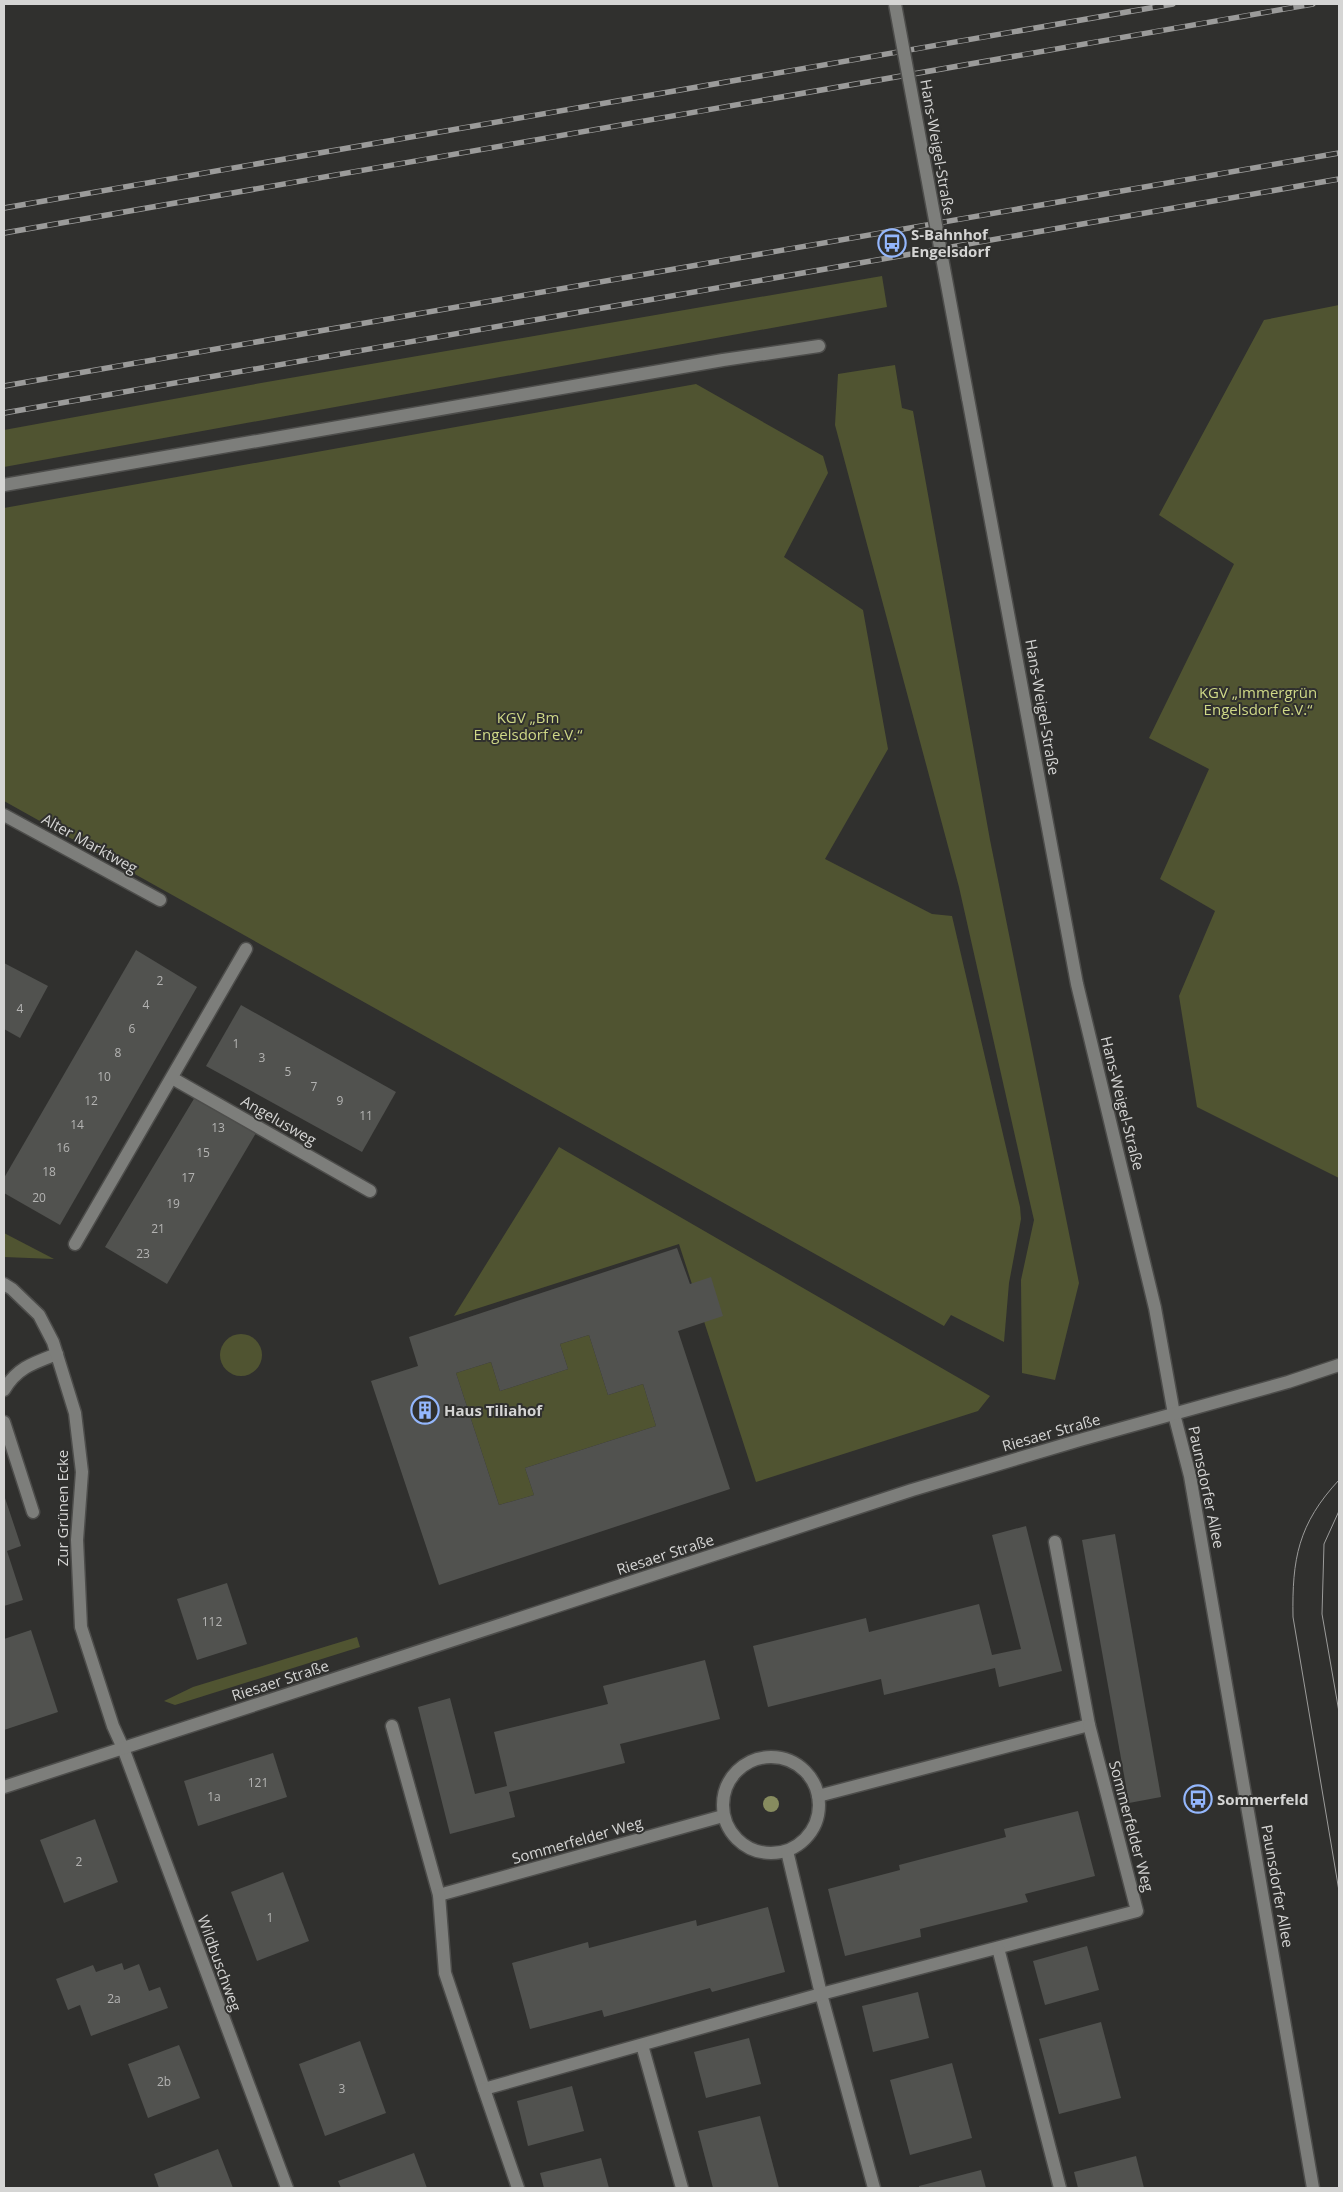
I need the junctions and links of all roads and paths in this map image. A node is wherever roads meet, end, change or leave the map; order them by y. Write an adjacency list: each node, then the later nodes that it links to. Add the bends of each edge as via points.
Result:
1 (895, 4): 14 (street, Hans-Weigel-Straße, bridge, via 1077,984 1155,1308)
2 (819, 346): 3 (street, via 713,361)
3 (4, 485)
4 (4, 815): 5 (street, Alter Marktweg)
5 (160, 900)
6 (246, 949): 7 (street)
7 (172, 1078): 8 (street, Angelusweg); 9 (street)
8 (370, 1191)
9 (75, 1244)
10 (4, 1284): 11 (street, Zur Grünen Ecke, via 38,1315)
11 (57, 1354): 13 (street, via 30,1364 12,1376); 20 (street, Zur Grünen Ecke, via 75,1413 82,1472 78,1540 81,1627)
12 (1339, 1365): 14 (street, Riesaer Straße)
13 (4, 1390)
14 (1174, 1414): 20 (street, Riesaer Straße, via 912,1490); 35 (street, Paunsdorfer Allee, via 1190,1476)
15 (4, 1422): 16 (street)
16 (34, 1512)
17 (1055, 1542): 18 (street, Sommerfelder Weg)
18 (1089, 1725): 22 (street); 26 (street, Sommerfelder Weg, via 1137,1911)
19 (392, 1726): 25 (street)
20 (123, 1748): 21 (street, Riesaer Straße); 30 (street, Wildbuschweg)
21 (4, 1787)
22 (818, 1796): 23 (street, via 811,1778 798,1765 780,1758 761,1758 743,1765 730,1779 723,1797); 24 (street, via 819,1813 813,1829 802,1843)
23 (723, 1816): 24 (street, via 732,1835 747,1848 767,1854); 25 (street, Sommerfelder Weg)
24 (787, 1851): 27 (street)
25 (439, 1895): 29 (street, via 445,1973)
26 (998, 1948): 27 (street, Sommerfelder Weg); 34 (street)
27 (821, 1994): 28 (street, Sommerfelder Weg); 33 (street)
28 (642, 2045): 29 (street, Sommerfelder Weg); 32 (street)
29 (484, 2089): 31 (street)
30 (287, 2188)
31 (518, 2188)
32 (682, 2188)
33 (874, 2188)
34 (1060, 2188)
35 (1313, 2188)

